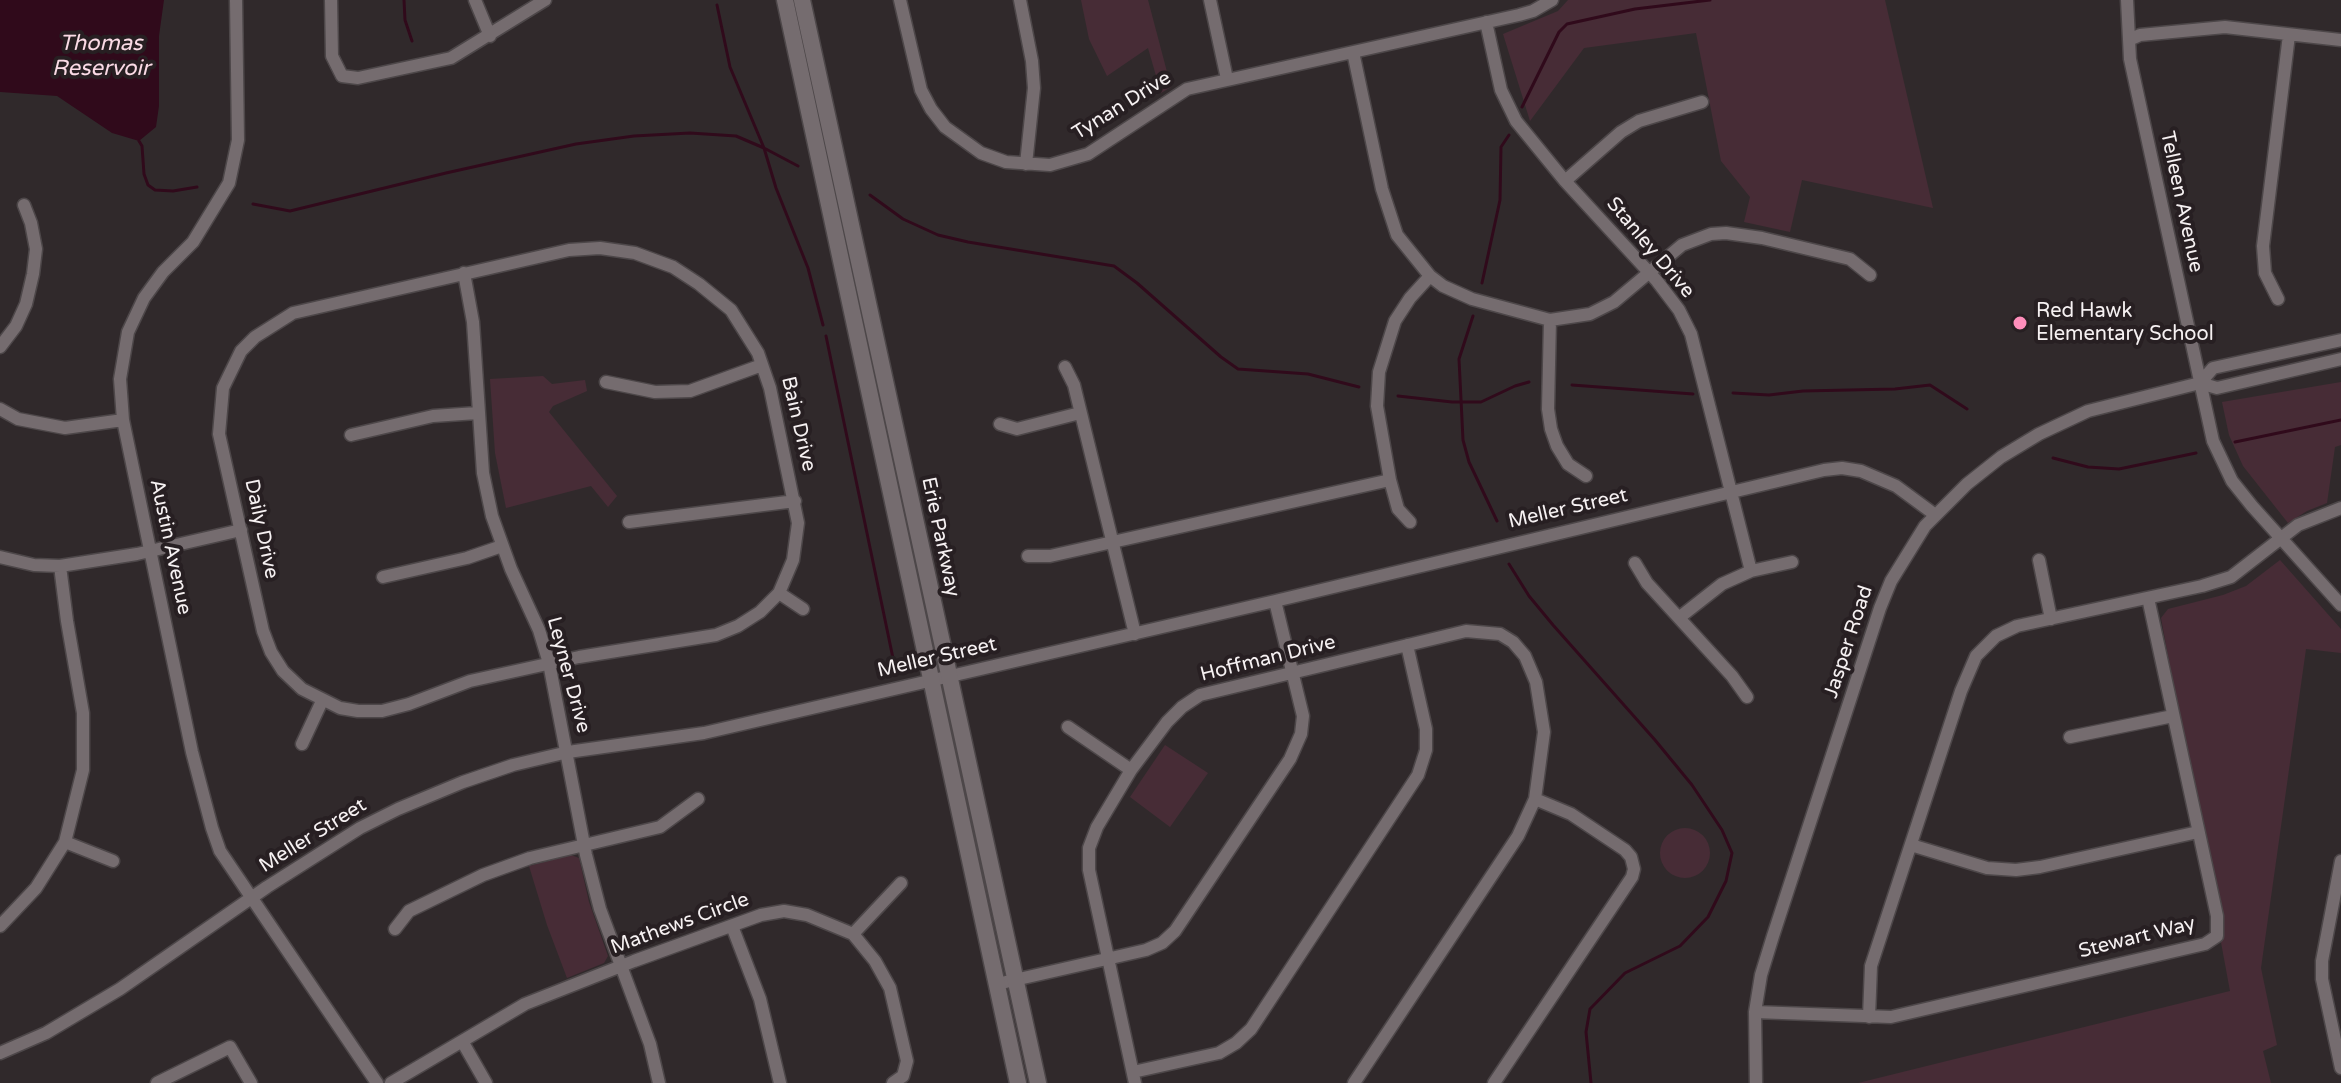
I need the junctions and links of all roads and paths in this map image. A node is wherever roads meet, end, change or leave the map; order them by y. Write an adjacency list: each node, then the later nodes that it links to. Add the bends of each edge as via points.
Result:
1 (236, 0): 39 (street, Austin Avenue, via 239,116 229,183 193,242 144,298 128,332 120,379)
2 (331, 0): 14 (street, via 332,56 342,76 358,78 451,58)
3 (475, 0): 14 (street)
4 (545, 0): 14 (street)
5 (785, 0): 75 (main road, Erie Parkway)
6 (802, 0): 74 (main road, Erie Parkway)
7 (900, 0): 20 (street, Tynan Drive, via 921,90 931,109 953,134 981,153)
8 (1020, 0): 20 (street, via 1034,88)
9 (1210, 0): 18 (street)
10 (1552, 0): 12 (street, Tynan Drive, via 1533,11)
11 (2127, 0): 15 (street, Telleen Avenue)
12 (1486, 22): 17 (street, Tynan Drive); 21 (street, Stanley Drive, via 1509,108)
13 (2289, 35): 15 (street, via 2225,27); 16 (street); 27 (street, via 2263,246 2265,273)
14 (490, 36)
15 (2129, 40): 35 (street, Telleen Avenue)
16 (2341, 40)
17 (1353, 52): 18 (street, Tynan Drive); 26 (street, via 1389,214 1397,235)
18 (1227, 79): 20 (street, Tynan Drive, via 1187,89 1088,154 1050,165)
19 (1702, 102): 21 (street, via 1639,121)
20 (1026, 164)
21 (1565, 181): 24 (street, Stanley Drive)
22 (24, 205): 30 (street, via 36,249 33,274 26,304)
23 (464, 273): 32 (street, Bain Drive, via 569,250 635,253 673,267 721,300 747,333); 37 (street, Leyner Drive, via 473,322); 50 (street, Daily Drive, via 293,313 241,351 223,388 219,434)
24 (1649, 273): 25 (street, via 1682,245 1726,233 1850,259); 28 (street, via 1590,314); 44 (street, Stanley Drive, via 1691,334)
25 (1870, 275)
26 (1430, 276): 28 (street, via 1472,299); 43 (street, via 1395,321 1379,372 1377,406)
27 (2278, 299)
28 (1550, 320): 42 (street, via 1551,429 1568,464)
29 (2341, 340): 35 (street, via 2213,368)
30 (0, 347)
31 (2341, 359): 35 (street, via 2217,388)
32 (762, 365): 34 (street, via 682,392); 45 (street, Bain Drive)
33 (1065, 367): 38 (street)
34 (606, 382)
35 (2200, 383): 47 (street, Jasper Road, via 2088,411 2039,434 2001,457); 51 (street, Telleen Avenue, via 2222,461)
36 (0, 409): 39 (street, via 18,419 65,428)
37 (477, 413): 41 (street, via 433,416); 53 (street, Leyner Drive, via 483,473)
38 (1080, 413): 40 (street, via 1017,429); 52 (street)
39 (123, 420): 54 (street, Austin Avenue)
40 (1000, 424)
41 (351, 435)
42 (1586, 476)
43 (1390, 480): 49 (street, via 1398,509); 52 (street)
44 (1730, 492): 47 (street, Meller Street, via 1842,468 1896,486); 61 (street, Stanley Drive); 65 (street, Meller Street)
45 (795, 501): 48 (street); 63 (street, Bain Drive, via 797,542)
46 (2341, 508): 51 (street, via 2298,525)
47 (1934, 514): 103 (street, Jasper Road, via 1905,556 1880,608 1773,936)
48 (629, 522)
49 (1410, 522)
50 (241, 530): 54 (street); 77 (street, Daily Drive, via 271,652 283,671)
51 (2281, 538): 64 (street, via 2231,577); 66 (street, Telleen Avenue)
52 (1113, 542): 55 (street); 70 (street)
53 (502, 546): 62 (street); 72 (street, Leyner Drive)
54 (151, 550): 60 (street); 94 (street, Austin Avenue, via 212,828 220,851)
55 (1028, 556)
56 (0, 557): 60 (street)
57 (2039, 560): 69 (street)
58 (1792, 562): 61 (street)
59 (1635, 563): 68 (street)
60 (60, 566): 87 (street, via 84,740 83,770)
61 (1751, 571): 68 (street, via 1708,593)
62 (383, 577)
63 (779, 593): 67 (street); 72 (street, Bain Drive, via 760,612 716,635)
64 (2148, 598): 69 (street); 78 (street, Stewart Way)
65 (1275, 601): 70 (street, Meller Street); 73 (street)
66 (2341, 605)
67 (803, 609)
68 (1680, 617): 76 (street)
69 (2051, 619): 89 (street, via 1996,636 1976,656)
70 (1135, 634): 74 (street, Meller Street)
71 (1407, 645): 73 (street, Hoffman Drive); 85 (street, Hoffman Drive, via 1478,630 1500,634 1525,656 1536,682 1544,732); 109 (street, via 1426,729 1418,775 1251,1029 1219,1053)
72 (549, 663): 77 (street, Daily Drive, via 470,681 382,711); 82 (street, Leyner Drive)
73 (1293, 672): 83 (street, Hoffman Drive, via 1200,695 1167,722); 99 (street, via 1303,716 1290,759 1175,931 1146,950)
74 (950, 675): 75 (street, Meller Street); 101 (main road, Erie Parkway)
75 (931, 679): 82 (street, Meller Street, via 704,733); 102 (main road, Erie Parkway)
76 (1747, 697)
77 (322, 701): 81 (street)
78 (2173, 716): 80 (street); 86 (street, Stewart Way)
79 (1068, 727): 83 (street)
80 (2070, 737)
81 (302, 744)
82 (568, 752): 88 (street, Leyner Drive); 94 (street, Meller Street, via 513,765 398,809)
83 (1131, 770): 99 (street, Hoffman Drive, via 1089,848)
84 (698, 799): 88 (street, via 660,827)
85 (1535, 799): 120 (street, via 1518,836); 121 (street, via 1571,814 1625,850 1634,869)
86 (2198, 832): 89 (street, via 2016,870 1987,868); 104 (street, Stewart Way, via 2217,916 2217,936 2205,944 1891,1017)
87 (65, 842): 90 (street); 95 (street, via 36,888)
88 (584, 845): 97 (street, via 472,880 409,911); 100 (street, Leyner Drive)
89 (1911, 845): 104 (street, via 1871,966)
90 (113, 861)
91 (2341, 861): 93 (street)
92 (901, 883): 98 (street)
93 (2339, 888): 105 (street, via 2322,961 2322,979)
94 (252, 898): 107 (street, Meller Street, via 120,989); 112 (street, Austin Avenue)
95 (0, 926)
96 (732, 926): 98 (street, Mathews Circle, via 784,911); 100 (street, Mathews Circle); 116 (street, via 760,999)
97 (395, 929)
98 (853, 934): 117 (street, Mathews Circle, via 890,988 907,1061 903,1076)
99 (1108, 958): 101 (street); 109 (street, Hoffman Drive)
100 (622, 966): 106 (street, Mathews Circle, via 525,1004); 115 (street, Leyner Drive)
101 (1015, 979): 102 (street); 119 (main road, Erie Parkway)
102 (997, 984): 118 (main road, Erie Parkway)
103 (1755, 1012): 104 (street); 122 (street, Jasper Road)
104 (1869, 1017)
105 (2336, 1020): 108 (street)
106 (462, 1041): 113 (street, Mathews Circle); 114 (street)
107 (0, 1053)
108 (2341, 1068)
109 (1134, 1077)
110 (157, 1083): 111 (street, via 230,1047)
111 (251, 1083)
112 (377, 1083)
113 (391, 1083)
114 (486, 1083)
115 (659, 1083)
116 (780, 1083)
117 (893, 1083)
118 (1018, 1083)
119 (1038, 1083)
120 (1354, 1083)
121 (1494, 1083)
122 (1756, 1083)

